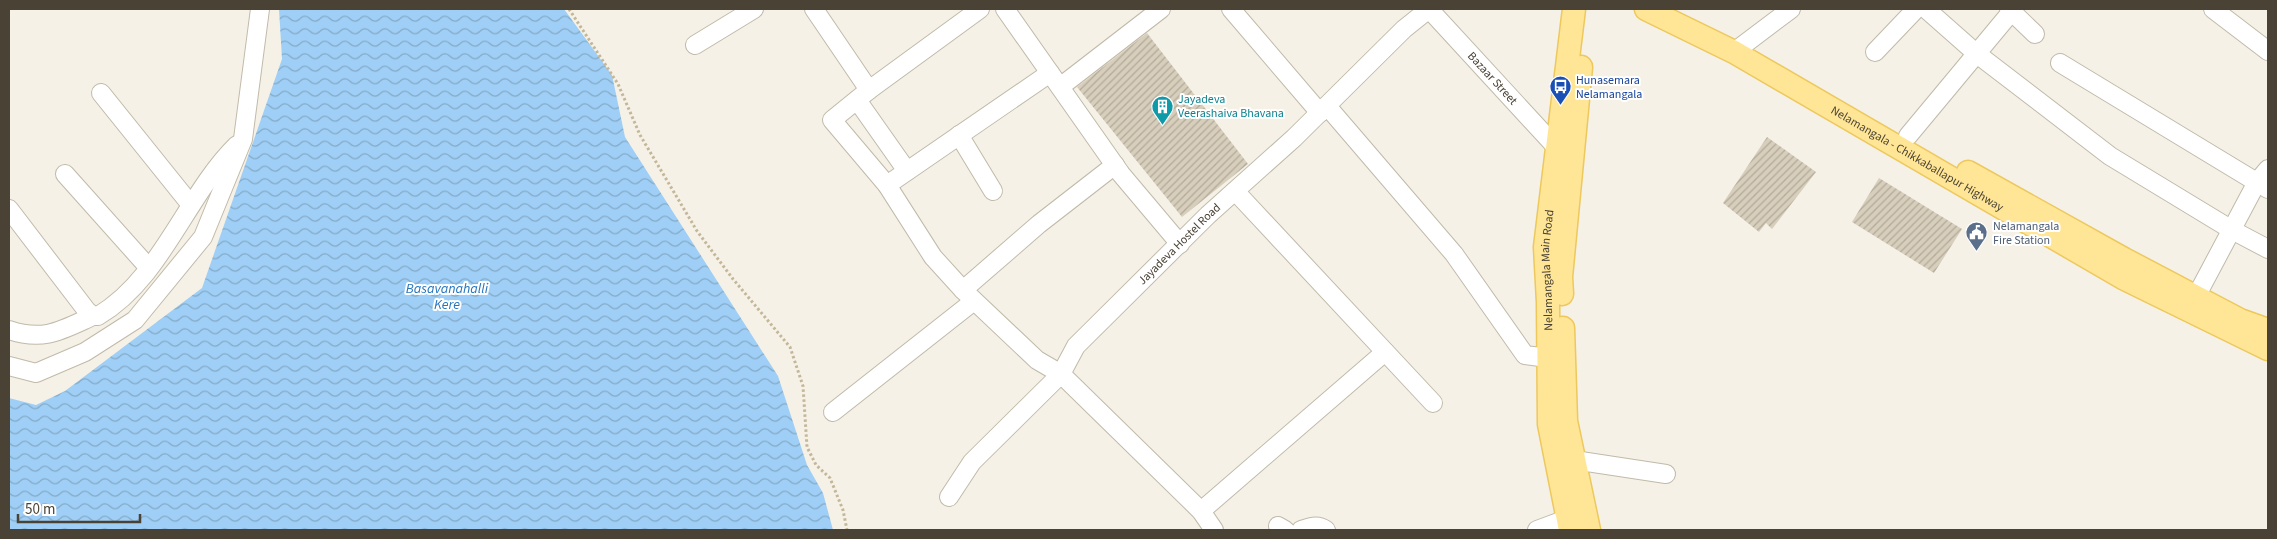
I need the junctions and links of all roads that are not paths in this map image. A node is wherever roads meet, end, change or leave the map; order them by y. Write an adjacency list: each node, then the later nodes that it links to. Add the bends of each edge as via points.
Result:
1 (260, 9): 31 (street)
2 (754, 9): 19 (street)
3 (814, 9): 27 (street)
4 (980, 9): 27 (street)
5 (1005, 9): 25 (street)
6 (1160, 9): 25 (street)
7 (1231, 9): 28 (street)
8 (1429, 9): 28 (street, Jayadeva Hostel Road, via 1404,29); 32 (street, Bazaar Street)
9 (1574, 9): 32 (main road, Nelamangala Main Road)
10 (1587, 9): 59 (main road, via 1561,277 1566,421)
11 (1646, 9): 20 (main road, Nelamangala - Chikkaballapur Highway)
12 (1680, 9): 20 (main road)
13 (1791, 9): 20 (street)
14 (1916, 9): 22 (street)
15 (1926, 9): 23 (street)
16 (2213, 9): 21 (street)
17 (2010, 10): 18 (street); 23 (street)
18 (2036, 34)
19 (695, 45)
20 (1740, 48): 30 (main road); 42 (main road, Nelamangala - Chikkaballapur Highway)
21 (2268, 51)
22 (1875, 52)
23 (1977, 54): 30 (street); 43 (street, via 2110,156)
24 (2060, 63): 36 (street)
25 (1055, 80): 29 (street); 33 (street)
26 (101, 93): 40 (street)
27 (863, 95): 34 (street); 37 (street, via 832,120)
28 (1323, 109): 39 (street, Jayadeva Hostel Road); 54 (street, via 1454,254 1525,355)
29 (959, 136): 34 (street); 38 (street)
30 (1908, 136): 42 (main road)
31 (243, 139): 40 (street, via 220,162); 55 (street, via 203,237 135,320 85,352 36,373)
32 (1556, 147): 54 (main road, Nelamangala Main Road, via 1545,247)
33 (1115, 165): 44 (street); 47 (street, via 1039,224)
34 (908, 171): 37 (street)
35 (65, 174): 46 (street)
36 (2265, 180): 43 (street)
37 (887, 185): 47 (street, via 933,257)
38 (993, 191)
39 (1235, 191): 44 (street, Jayadeva Hostel Road); 53 (street)
40 (191, 205): 46 (street)
41 (9, 209): 49 (street)
42 (2023, 212): 48 (main road, Nelamangala - Chikkaballapur Highway, via 2123,278)
43 (2232, 230): 45 (street); 48 (street)
44 (1180, 244): 56 (street, Jayadeva Hostel Road, via 1076,346)
45 (2268, 249)
46 (149, 268): 49 (street, via 104,312)
47 (968, 296): 56 (street, via 1037,360); 58 (street)
48 (2192, 304): 51 (main road); 52 (main road, Nelamangala - Chikkaballapur Highway)
49 (93, 316): 50 (street, via 55,334 37,337)
50 (9, 330)
51 (2268, 330)
52 (2268, 349)
53 (1385, 352): 57 (street); 62 (street)
54 (1548, 358): 63 (main road, Nelamangala Main Road, via 1549,424)
55 (9, 366)
56 (1061, 374): 61 (street, Jayadeva Hostel Road, via 972,462); 62 (street)
57 (1433, 403)
58 (833, 412)
59 (1574, 460): 60 (street); 63 (main road)
60 (1666, 474)
61 (949, 497)
62 (1201, 511): 64 (street)
63 (1578, 522): 67 (street)
64 (1214, 530)
65 (1302, 530): 66 (street, via 1320,526)
66 (1326, 530)
67 (1537, 530)

